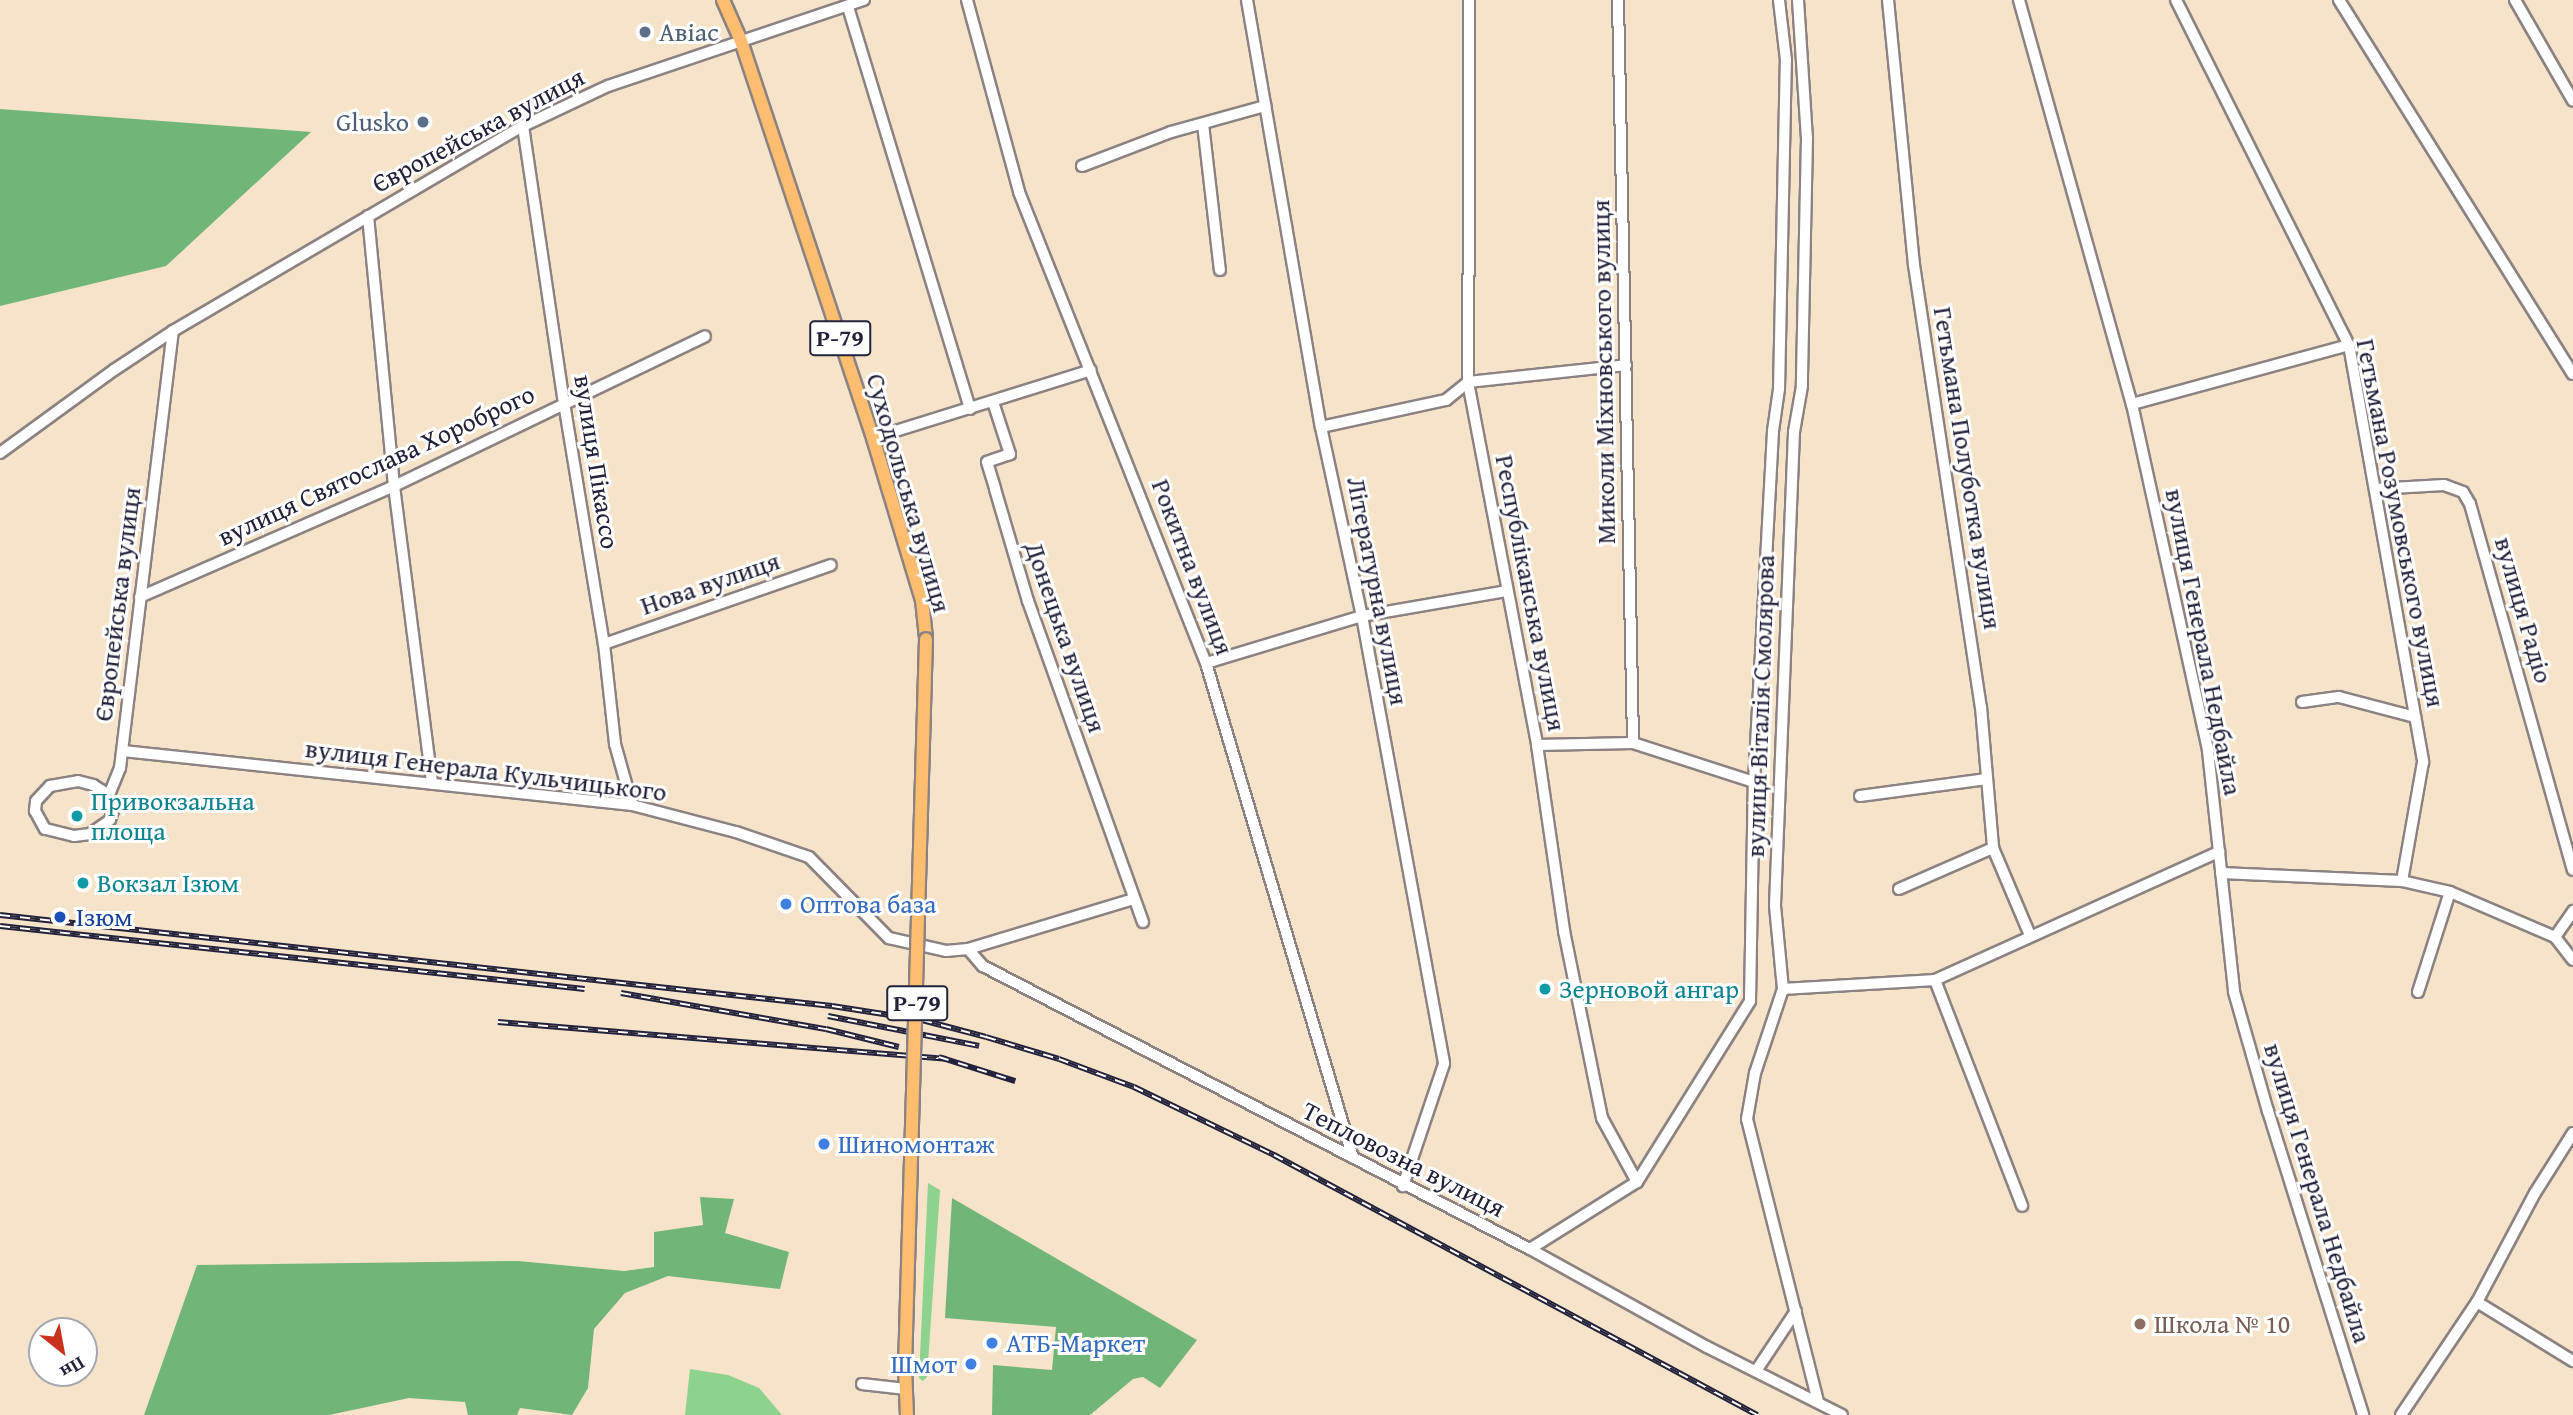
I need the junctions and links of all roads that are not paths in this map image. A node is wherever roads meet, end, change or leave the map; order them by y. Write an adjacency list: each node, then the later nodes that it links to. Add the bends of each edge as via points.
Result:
1 (723, 0): 15 (main road, Р-79)
2 (864, 0): 14 (street, Європейська вулиця)
3 (967, 0): 27 (street, Рокитна вулиця, via 1019,192)
4 (1247, 0): 17 (street, Літературна вулиця)
5 (1469, 0): 29 (street, Республіканська вулиця)
6 (1618, 0): 26 (street, Миколи Міхновського вулиця)
7 (1779, 0): 51 (street, вулиця Віталія Смолярова, via 1786,60 1779,389)
8 (1798, 0): 71 (street, вулиця Віталія Смолярова, via 1807,138 1802,386 1794,432 1775,906)
9 (1888, 0): 50 (street, Гетьмана Полуботка вулиця, via 1914,265 1981,707)
10 (2020, 0): 32 (street, вулиця Генерала Недбайла)
11 (2176, 0): 25 (street, Гетьмана Розумовського вулиця)
12 (2339, 0): 28 (street)
13 (2515, 0): 16 (street)
14 (848, 7): 15 (street, Європейська вулиця); 33 (street)
15 (741, 41): 19 (street, Європейська вулиця, via 583,95); 35 (main road, Суходольська вулиця / Р-79)
16 (2573, 101)
17 (1265, 106): 18 (street); 34 (street, Літературна вулиця)
18 (1203, 124): 20 (street); 22 (street)
19 (523, 126): 21 (street, Європейська вулиця); 31 (street, вулиця Пікассо)
20 (1082, 166)
21 (368, 216): 23 (street, Європейська вулиця); 37 (street)
22 (1220, 270)
23 (173, 331): 36 (street, Європейська вулиця); 41 (street, Європейська вулиця)
24 (705, 336): 31 (street, вулиця Святослава Хороброго)
25 (2348, 345): 32 (street); 38 (street, Гетьмана Розумовського вулиця)
26 (1626, 365): 29 (street); 47 (street, Миколи Міхновського вулиця)
27 (1091, 370): 30 (street); 44 (street, Рокитна вулиця)
28 (2573, 374)
29 (1468, 382): 34 (street, via 1447,400); 40 (street, Республіканська вулиця)
30 (993, 402): 33 (street); 63 (street, Донецька вулиця, via 1010,454 987,462 1027,601)
31 (564, 403): 37 (street, вулиця Святослава Хороброго); 43 (street, вулиця Пікассо)
32 (2132, 404): 57 (street, вулиця Генерала Недбайла, via 2208,751)
33 (970, 409): 35 (street)
34 (1321, 427): 42 (street, Літературна вулиця)
35 (873, 438): 84 (main road, Суходольська вулиця / Р-79, bridge, via 922,600 926,639)
36 (0, 453)
37 (394, 486): 41 (street, вулиця Святослава Хороброго); 52 (street)
38 (2375, 489): 46 (street, Гетьмана Розумовського вулиця); 58 (street, вулиця Радіо, via 2444,485 2463,492 2470,504)
39 (831, 565): 43 (street, Нова вулиця)
40 (1507, 591): 42 (street); 48 (street, Республіканська вулиця)
41 (140, 597): 49 (street, Європейська вулиця)
42 (1362, 616): 44 (street); 76 (street, Літературна вулиця, via 1444,1064)
43 (604, 644): 55 (street, вулиця Пікассо, via 615,744)
44 (1206, 663): 74 (street, Рокитна вулиця)
45 (2301, 702): 46 (street, via 2339,697)
46 (2415, 718): 60 (street, Гетьмана Розумовського вулиця, via 2423,762)
47 (1633, 743): 48 (street); 51 (street)
48 (1537, 745): 75 (street, Республіканська вулиця, via 1564,931 1602,1118)
49 (123, 751): 52 (street, вулиця Генерала Кульчицького); 53 (street, Європейська вулиця, via 118,779)
50 (1987, 779): 54 (street); 56 (street, Гетьмана Полуботка вулиця)
51 (1754, 782): 75 (street, вулиця Віталія Смолярова, via 1750,1001)
52 (432, 783): 55 (street, вулиця Генерала Кульчицького)
53 (109, 795): 53 (street, via 93,785 63,782 44,791 35,811 45,829 74,836 90,834 110,820)
54 (1860, 796)
55 (632, 805): 68 (street, вулиця Генерала Кульчицького, via 736,831 808,857 889,938 946,951)
56 (1993, 848): 61 (street); 66 (street, Гетьмана Полуботка вулиця)
57 (2219, 852): 59 (street, вулиця Генерала Недбайла); 66 (street)
58 (2573, 868)
59 (2221, 873): 60 (street); 88 (street, вулиця Генерала Недбайла, via 2234,992)
60 (2402, 881): 62 (street)
61 (1899, 889)
62 (2450, 892): 67 (street); 72 (street)
63 (1134, 900): 65 (street, Донецька вулиця); 68 (street)
64 (2573, 911): 67 (street)
65 (1143, 922)
66 (2030, 935): 70 (street)
67 (2555, 937): 69 (street)
68 (968, 949): 74 (street, Тепловозна вулиця, via 983,967)
69 (2573, 960)
70 (1935, 980): 71 (street); 77 (street)
71 (1783, 989): 80 (street, вулиця Віталія Смолярова, via 1755,1073 1747,1119)
72 (2418, 992)
73 (2573, 1133): 79 (street)
74 (1353, 1158): 76 (street, Тепловозна вулиця)
75 (1637, 1182): 78 (street, вулиця Віталія Смолярова)
76 (1404, 1186): 78 (street, Тепловозна вулиця)
77 (2022, 1206)
78 (1530, 1249): 82 (street, Тепловозна вулиця)
79 (2477, 1302): 81 (street); 89 (street)
80 (1796, 1311): 82 (street); 85 (street, вулиця Віталія Смолярова)
81 (2573, 1361)
82 (1756, 1371): 85 (street, Тепловозна вулиця)
83 (862, 1384): 84 (street)
84 (906, 1389): 86 (main road, Р-79)
85 (1818, 1401): 87 (street, Тепловозна вулиця)
86 (907, 1415)
87 (1842, 1415)
88 (2363, 1415)
89 (2401, 1415)

